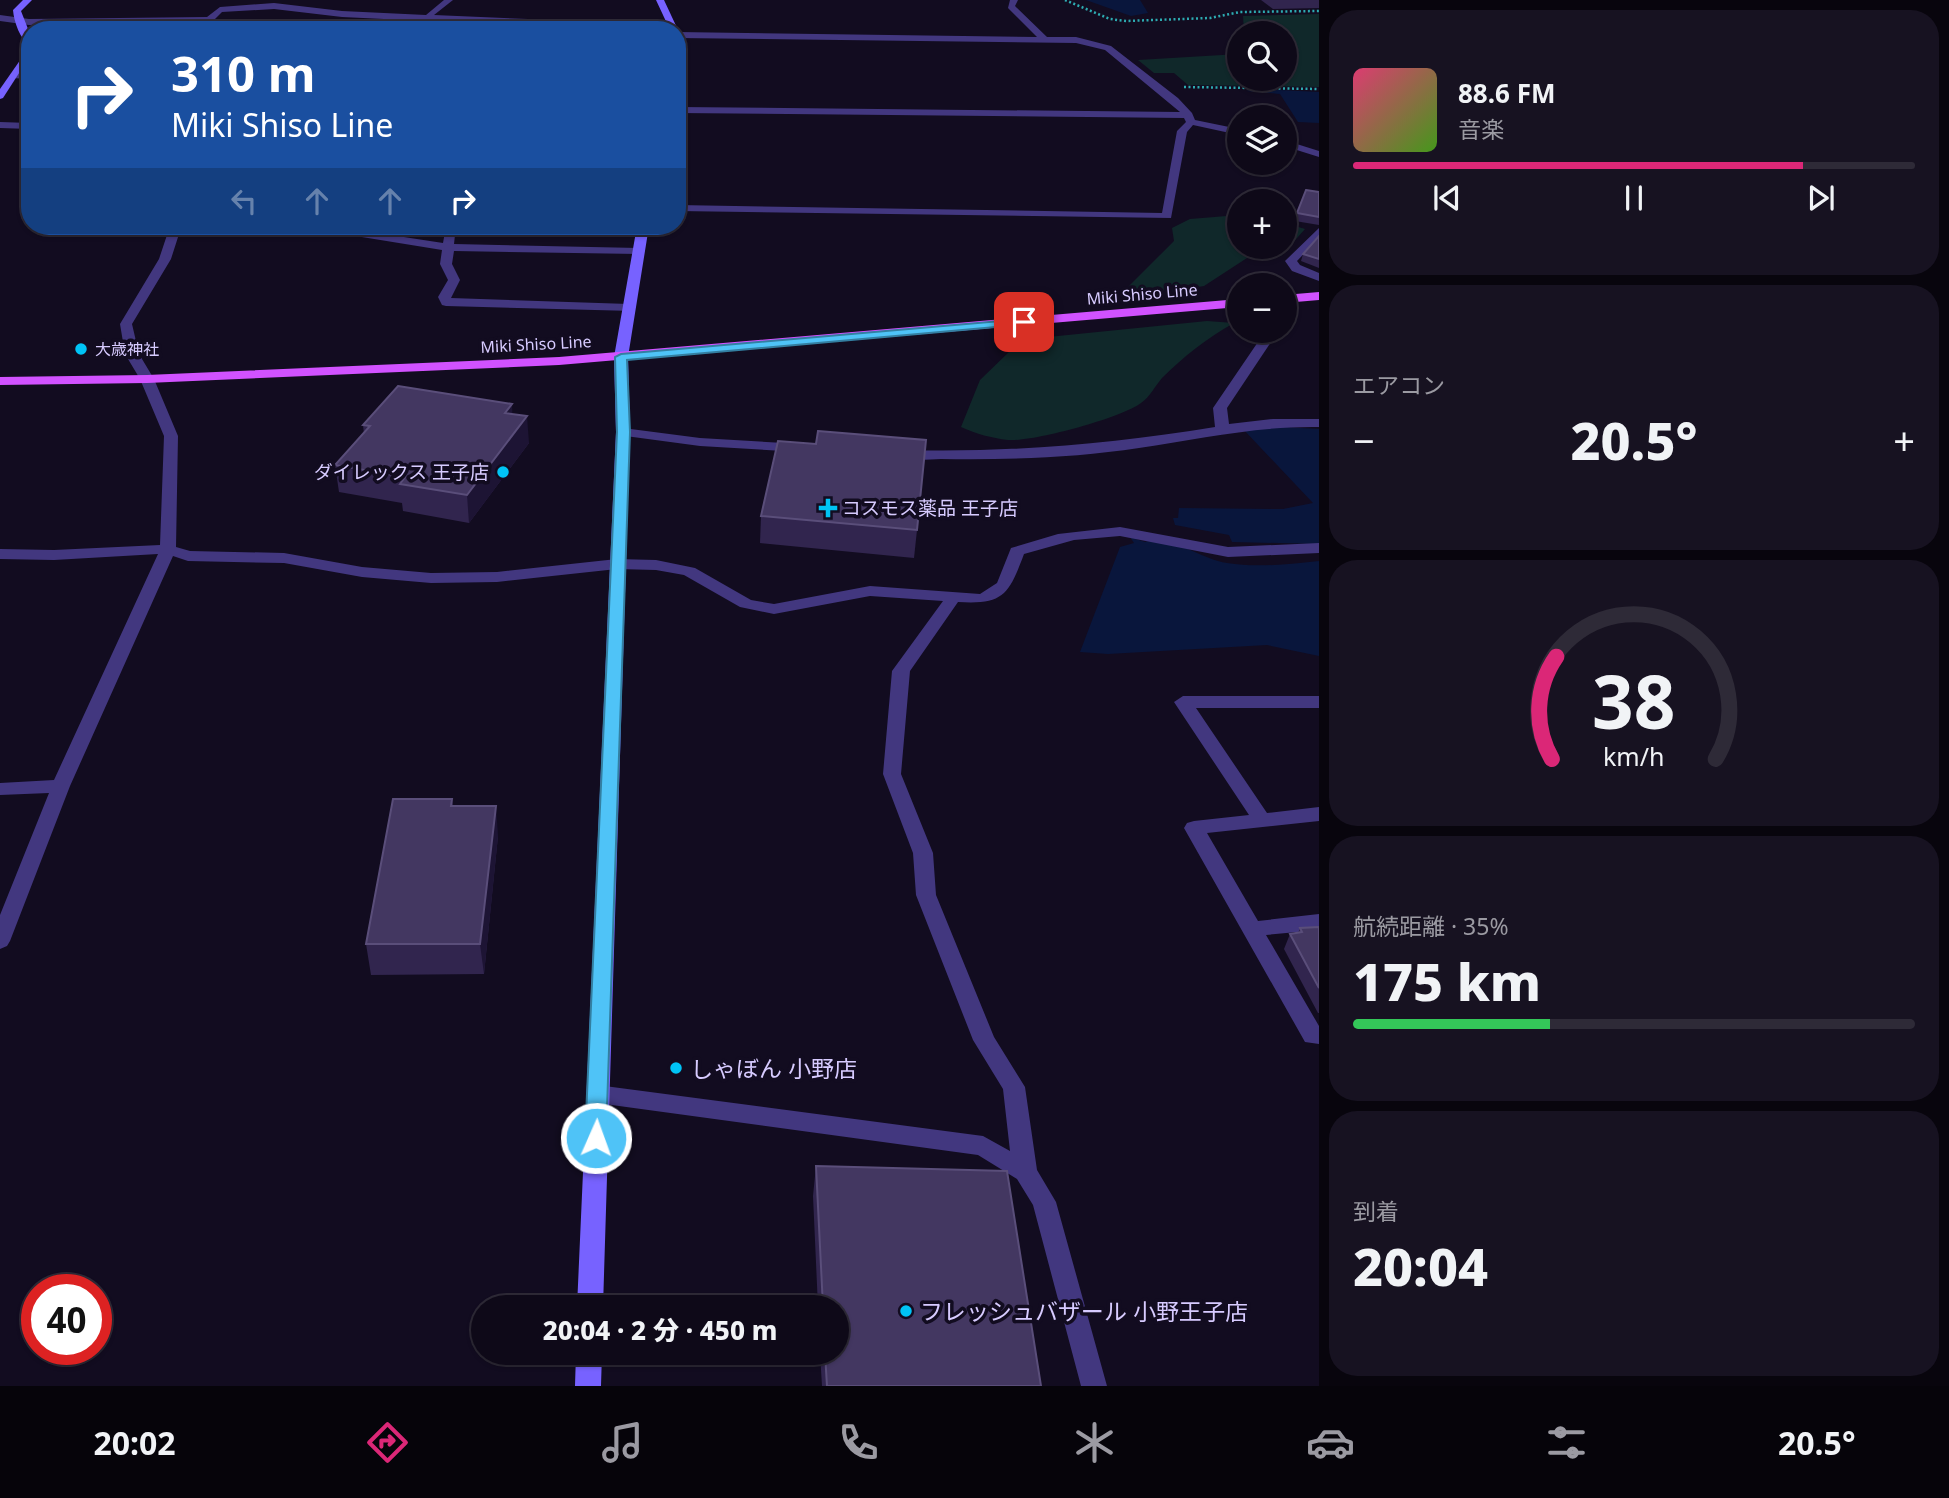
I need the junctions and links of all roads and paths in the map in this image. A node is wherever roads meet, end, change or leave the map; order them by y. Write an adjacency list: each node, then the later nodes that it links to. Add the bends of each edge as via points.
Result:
1 (28, 0): 9 (street, via 17,10)
2 (449, 0): 8 (street)
3 (660, 0): 12 (street)
4 (1014, 0): 15 (street, via 1011,6)
5 (1065, 0): 6 (path, via 1126,21)
6 (1319, 11)
7 (0, 18): 9 (street)
8 (430, 18): 10 (street, via 274,6 220,10); 11 (street)
9 (18, 19): 10 (street); 13 (street)
10 (210, 20)
11 (466, 21)
12 (670, 21)
13 (21, 25)
14 (686, 35): 15 (street)
15 (1045, 40): 21 (street, via 1097,43)
16 (21, 64): 17 (street)
17 (14, 76): 18 (street); 23 (street)
18 (21, 76)
19 (1227, 87): 21 (path)
20 (1297, 88): 22 (path)
21 (1162, 89): 25 (street)
22 (1319, 89)
23 (0, 96)
24 (686, 110): 25 (street)
25 (1190, 118): 28 (street); 31 (street, via 1182,131 1167,216)
26 (0, 125): 27 (street)
27 (21, 126)
28 (1227, 129)
29 (1297, 147): 30 (street)
30 (1319, 154)
31 (686, 208)
32 (1319, 231): 39 (street, via 1291,261 1296,268)
33 (170, 235): 46 (street, via 165,259 126,324 132,354)
34 (370, 235): 37 (street)
35 (449, 235): 37 (street)
36 (642, 235): 38 (street)
37 (447, 247): 38 (street); 43 (street, via 446,264 454,280 444,297 446,302)
38 (639, 251): 43 (street)
39 (1319, 277)
40 (1319, 296): 41 (main road)
41 (1297, 298)
42 (1227, 304): 45 (main road, Miki Shiso Line)
43 (629, 308): 45 (street)
44 (1264, 343): 49 (street, via 1220,408)
45 (621, 357): 46 (main road, Miki Shiso Line); 50 (street)
46 (147, 379): 47 (main road, Miki Shiso Line); 54 (street, via 171,436)
47 (0, 381)
48 (1319, 423): 49 (street, via 1285,421)
49 (1222, 428): 52 (street, via 1139,444 1037,453)
50 (623, 432): 51 (street); 56 (street)
51 (822, 450)
52 (891, 454)
53 (1319, 548): 57 (street, via 1199,550 1132,531 1110,532 1031,545 1017,551 1004,586 983,598)
54 (168, 549): 55 (street); 56 (street, via 188,556 284,558 431,578 497,577); 59 (street)
55 (0, 554)
56 (617, 564): 57 (street, via 689,571 746,604 774,609 870,591); 67 (street)
57 (953, 598): 68 (street, via 901,671 892,774 923,853 926,895 984,1040 1014,1087)
58 (1319, 702): 62 (street, via 1183,702)
59 (61, 786): 60 (street); 65 (street)
60 (0, 789)
61 (1319, 814): 62 (street)
62 (1262, 820): 64 (street, via 1194,828)
63 (1319, 922): 64 (street)
64 (1252, 929): 66 (street, via 1313,1036)
65 (0, 941)
66 (1319, 1035)
67 (597, 1094): 68 (street, via 983,1146); 69 (street)
68 (1025, 1172): 72 (street, via 1044,1202)
69 (590, 1295)
70 (589, 1365): 71 (street)
71 (588, 1386)
72 (1094, 1386)

